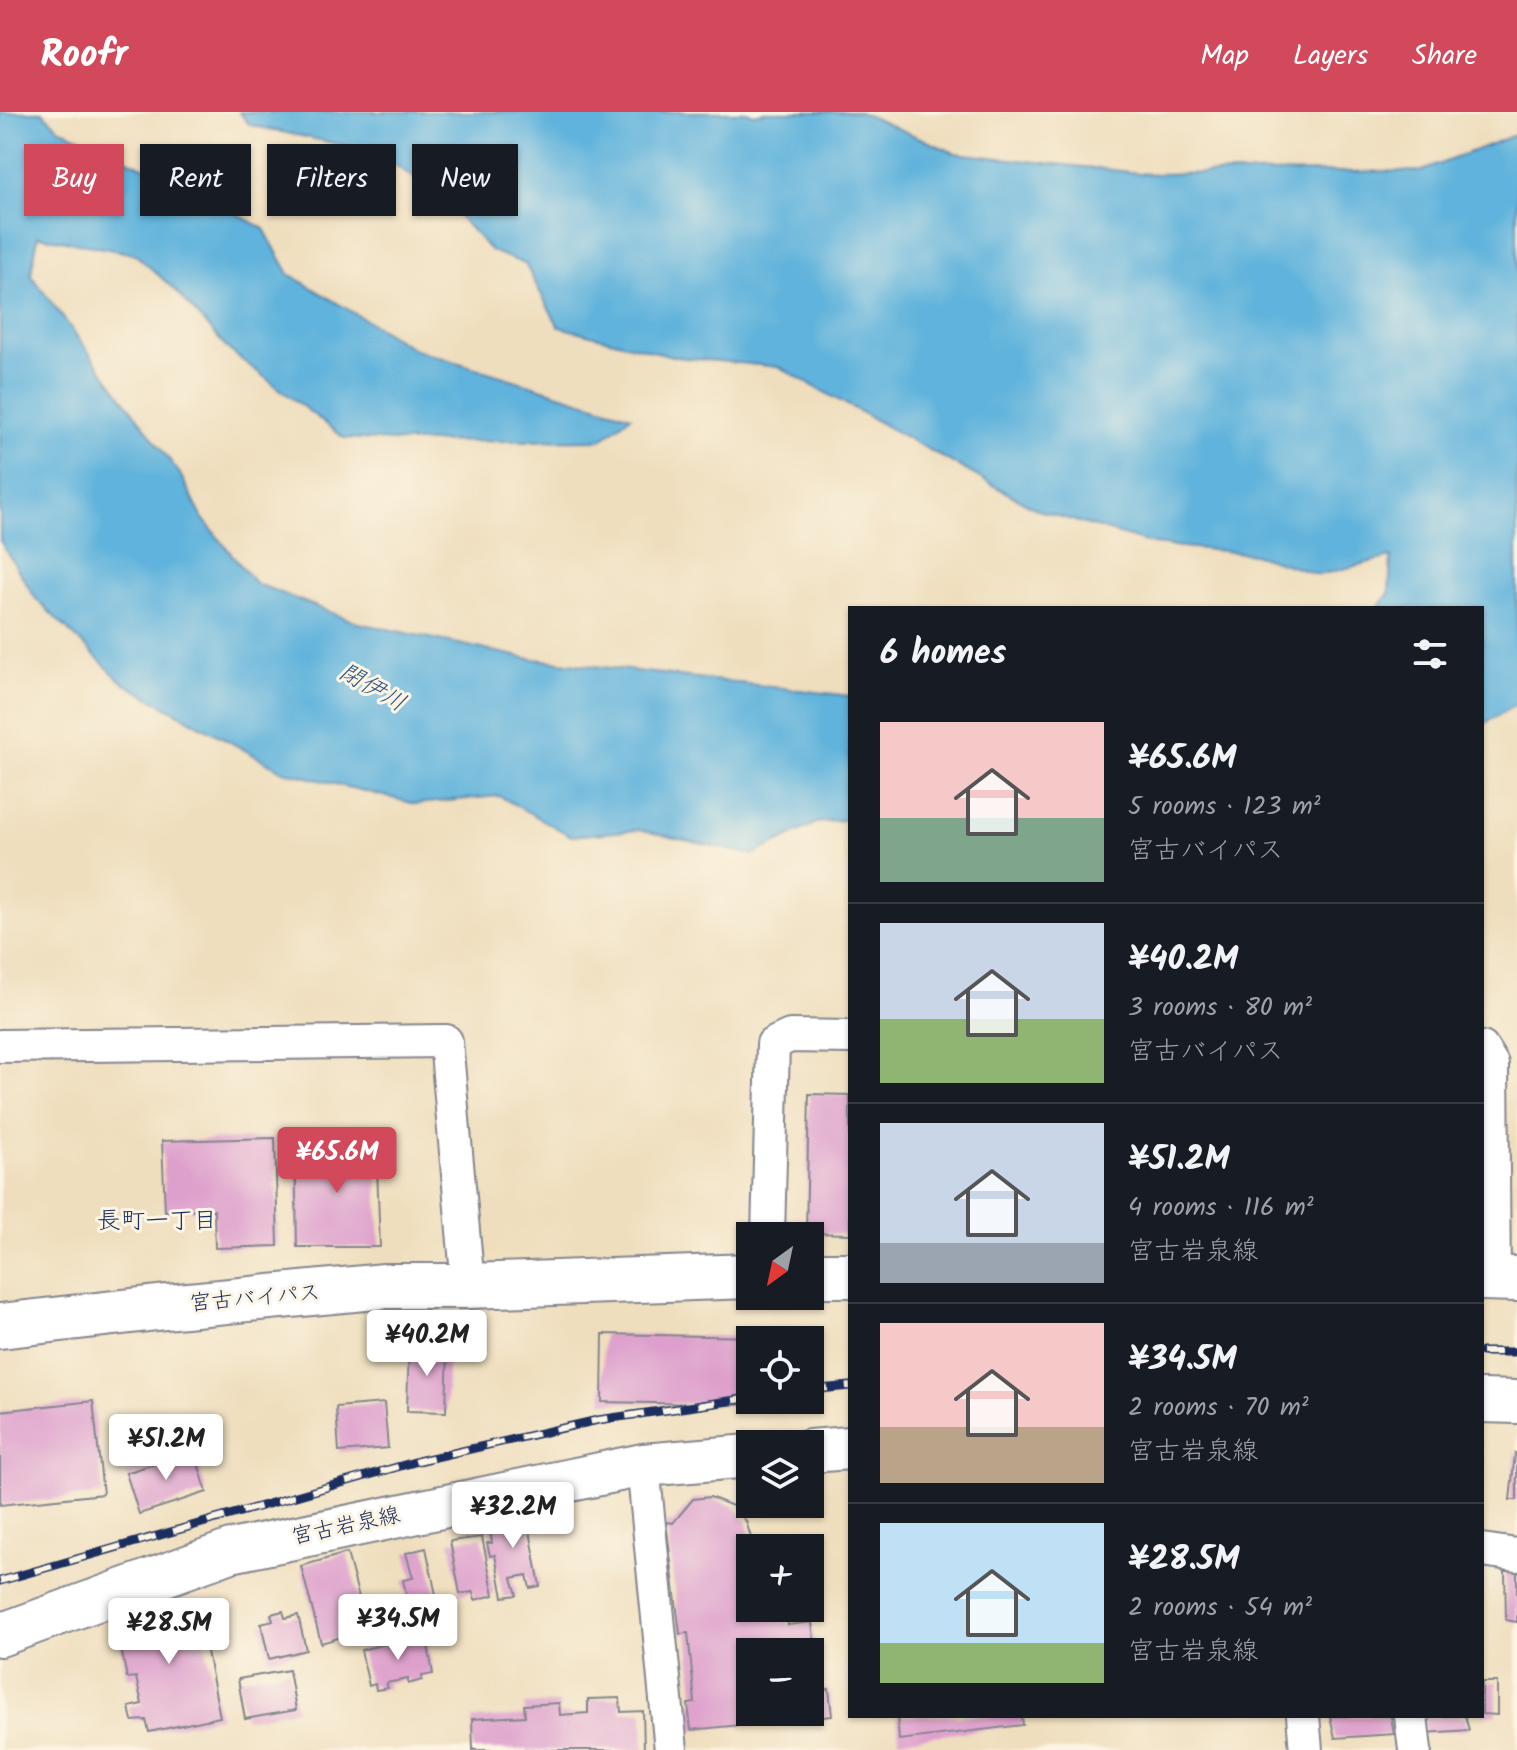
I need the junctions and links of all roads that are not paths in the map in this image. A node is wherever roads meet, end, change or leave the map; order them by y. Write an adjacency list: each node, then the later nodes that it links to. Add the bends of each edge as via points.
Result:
1 (848, 1037): 4 (street, via 790,1036 773,1044)
2 (0, 1046): 9 (street, via 446,1041)
3 (1484, 1051): 8 (street, via 1492,1064)
4 (768, 1222)
5 (824, 1275): 6 (highway)
6 (848, 1275)
7 (736, 1276): 9 (highway, 宮古バイパス)
8 (1498, 1278)
9 (468, 1286): 10 (highway, 宮古バイパス, via 385,1286)
10 (0, 1326)
11 (1484, 1401): 12 (main road)
12 (1517, 1402)
13 (848, 1448): 14 (main road)
14 (824, 1450)
15 (736, 1457): 16 (main road, 宮古岩泉線)
16 (643, 1465): 19 (main road, 宮古岩泉線, via 231,1551); 22 (street)
17 (1484, 1550): 18 (street)
18 (1517, 1555)
19 (0, 1635)
20 (1303, 1718): 23 (street)
21 (1411, 1718): 24 (street)
22 (671, 1750)
23 (1306, 1750)
24 (1415, 1750)

